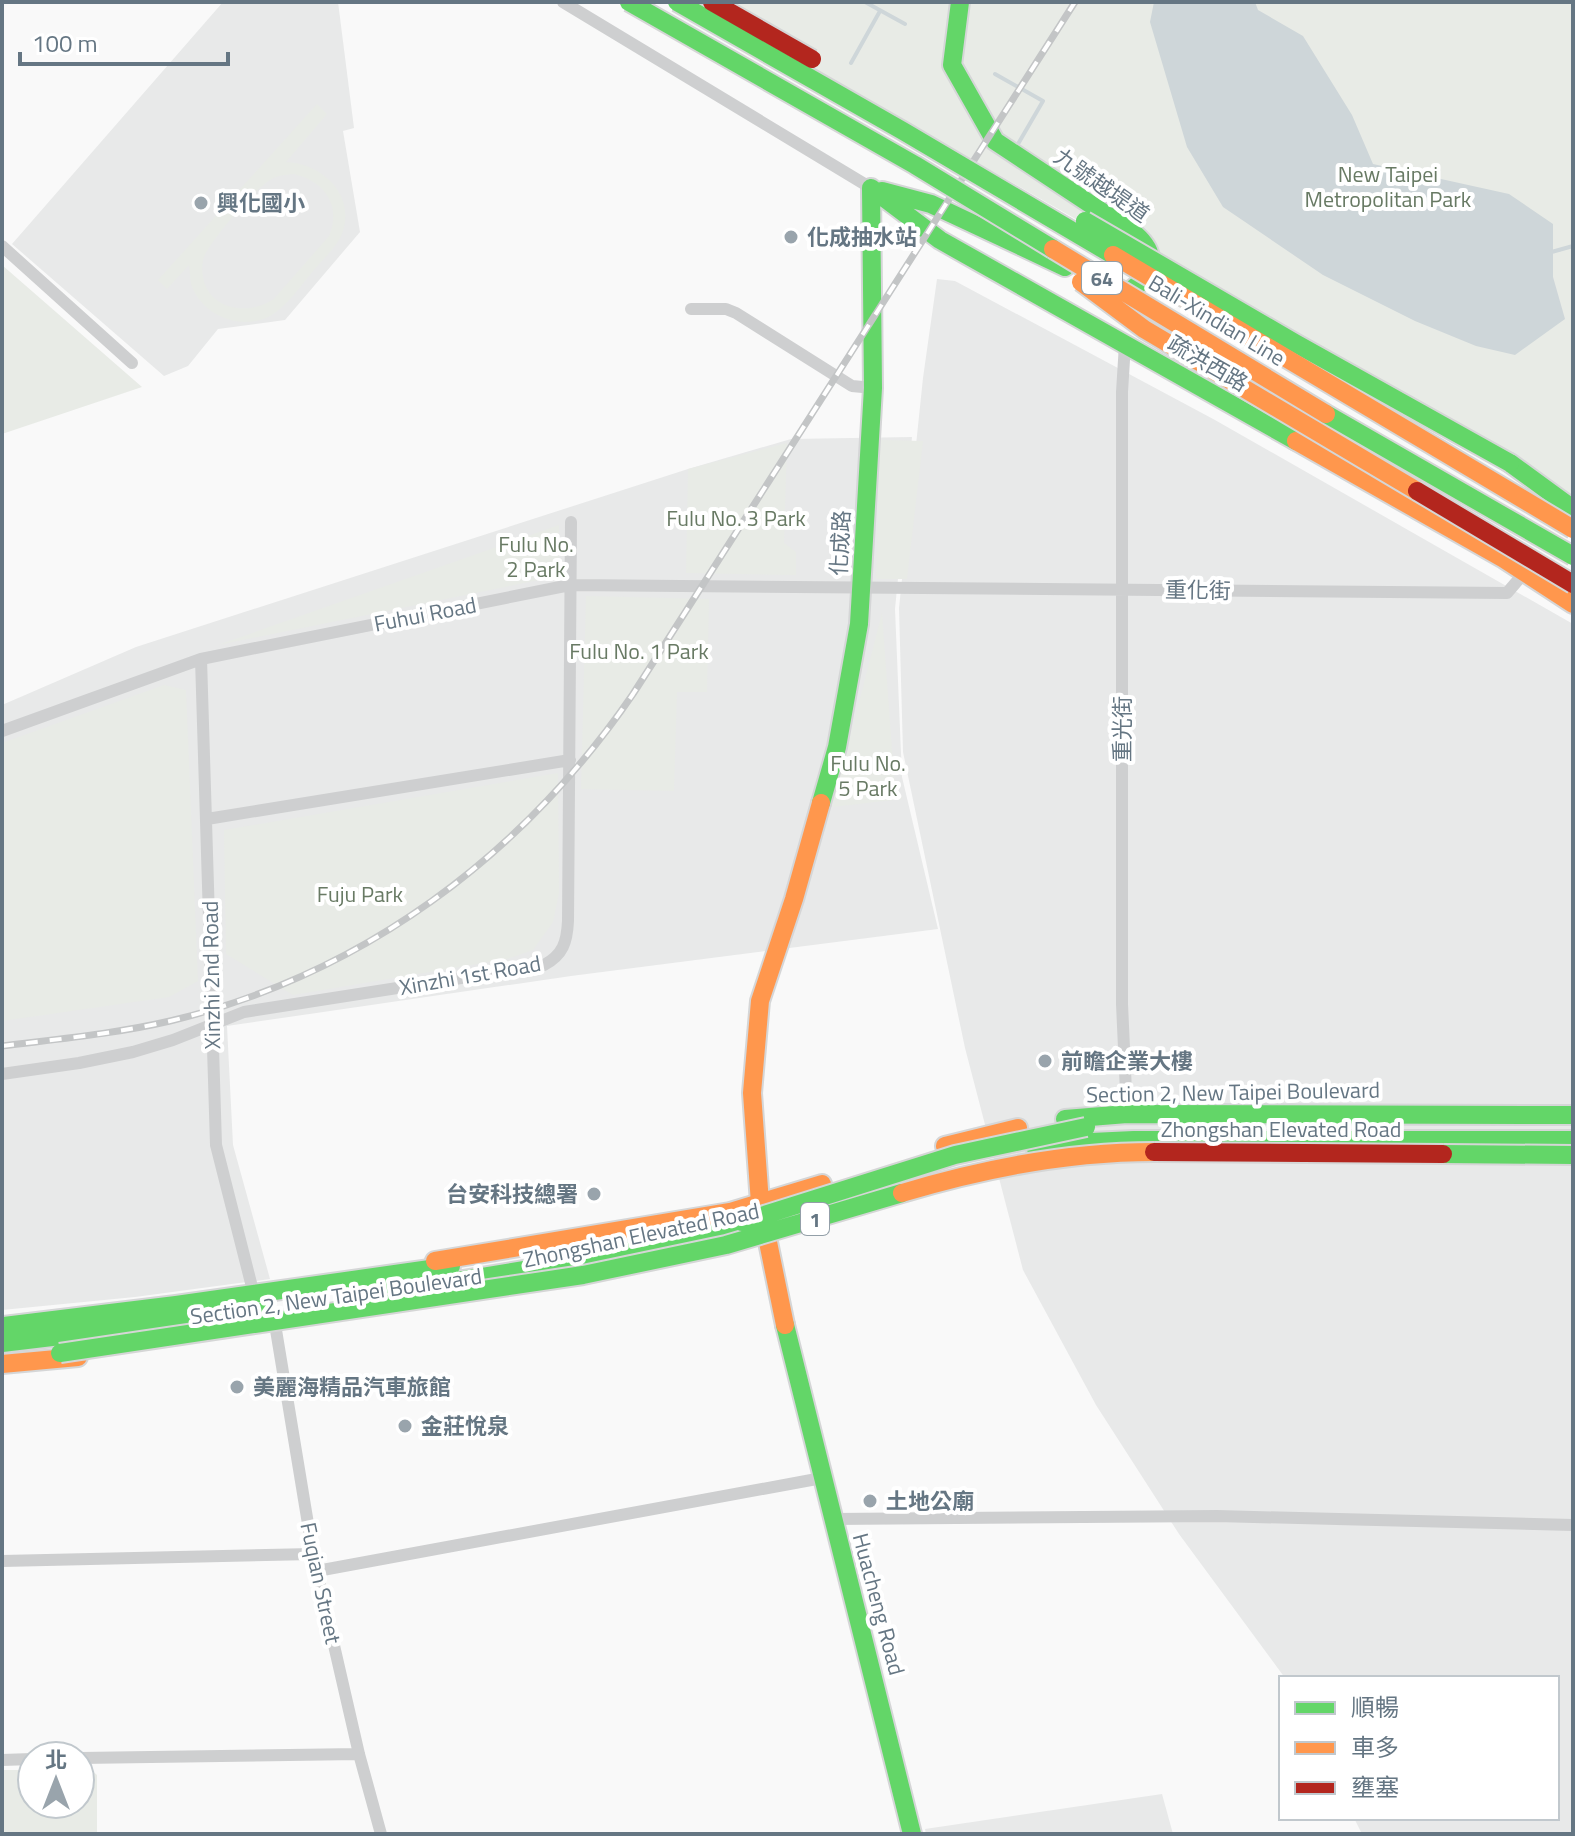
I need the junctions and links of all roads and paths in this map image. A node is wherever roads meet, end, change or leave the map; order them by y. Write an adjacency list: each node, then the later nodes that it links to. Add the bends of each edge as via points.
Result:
1 (563, 2): 6 (street)
2 (629, 2): 7 (main road, Bali-Xindian Line / 64, bridge)
3 (677, 2): 17 (main road, Bali-Xindian Line / 64, bridge, via 981,175)
4 (712, 2): 13 (main road, bridge, via 1268,328)
5 (960, 2): 6 (main road, 九號越堤道, via 952,65 995,141 1131,231 1147,246 1151,266 1140,286 1124,295 931,204)
6 (871, 188): 10 (main road, 疏洪西路, via 940,240); 12 (main road, 化成路)
7 (981, 205): 18 (main road, Bali-Xindian Line / 64, bridge); 20 (main road, bridge, via 1144,329)
8 (2, 246): 11 (street)
9 (691, 309): 12 (street, via 736,313 852,386)
10 (1125, 344): 19 (main road, 疏洪西路); 23 (street, 重光街)
11 (132, 363)
12 (873, 388): 22 (main road, 化成路)
13 (1510, 463): 14 (main road); 15 (main road)
14 (1573, 498)
15 (1573, 509)
16 (571, 522): 21 (street, Xinzhi 1st Road)
17 (1573, 529)
18 (1573, 556)
19 (1525, 572): 23 (street, 重化街, via 1507,593); 24 (main road); 25 (main road)
20 (1573, 584)
21 (570, 585): 22 (street, Fuhui Road); 26 (street, Fuhui Road); 28 (street, Xinzhi 1st Road)
22 (862, 586): 23 (street, 重化街); 39 (main road, 化成路, via 837,747 760,1001 752,1093)
23 (1122, 589): 32 (street, 重光街)
24 (1573, 595)
25 (1573, 604)
26 (201, 659): 27 (street, Fuhui Road); 29 (street, Xinzhi 2nd Road)
27 (2, 731)
28 (570, 760): 29 (street); 30 (street, Xinzhi 1st Road, via 567,937 557,958 544,965 244,1012)
29 (207, 819): 30 (street, Xinzhi 2nd Road)
30 (212, 1024): 31 (street, Xinzhi 1st Road, via 133,1052); 41 (street, Xinzhi 2nd Road, via 216,1145)
31 (2, 1074)
32 (1127, 1114): 33 (main road, Section 2, New Taipei Boulevard / 1); 39 (main road, Section 2, New Taipei Boulevard / 1, via 1075,1117 986,1135)
33 (1573, 1115)
34 (1573, 1126): 44 (main road, Zhongshan Elevated Road / 1, bridge, via 1127,1124 1034,1134 742,1222 176,1305)
35 (1573, 1140): 38 (main road, via 1070,1143 965,1168)
36 (1573, 1155): 44 (main road, Zhongshan Elevated Road / 1, bridge, via 1112,1152 1049,1157 977,1170 752,1238 626,1267 60,1353)
37 (1573, 1163): 38 (main road, Section 2, New Taipei Boulevard / 1, via 1067,1163 1010,1171)
38 (904, 1199): 40 (main road, Section 2, New Taipei Boulevard / 1)
39 (760, 1203): 40 (main road, 化成路); 41 (main road, Section 2, New Taipei Boulevard / 1, via 604,1234)
40 (767, 1246): 43 (main road, Section 2, New Taipei Boulevard / 1, via 641,1275); 46 (main road, Huacheng Road)
41 (252, 1287): 42 (main road, Section 2, New Taipei Boulevard / 1)
42 (2, 1316)
43 (276, 1330): 45 (main road, Section 2, New Taipei Boulevard / 1); 49 (street, Fuqian Street)
44 (3, 1342)
45 (2, 1364)
46 (822, 1478): 47 (main road, Huacheng Road); 51 (street)
47 (832, 1519): 48 (street, via 1155,1516); 55 (main road, Huacheng Road)
48 (1573, 1525)
49 (313, 1554): 50 (street); 51 (street, Fuqian Street)
50 (2, 1561)
51 (317, 1571): 52 (street, Fuqian Street)
52 (359, 1754): 53 (street); 54 (street, Fuqian Street)
53 (96, 1758)
54 (381, 1834)
55 (912, 1834)

